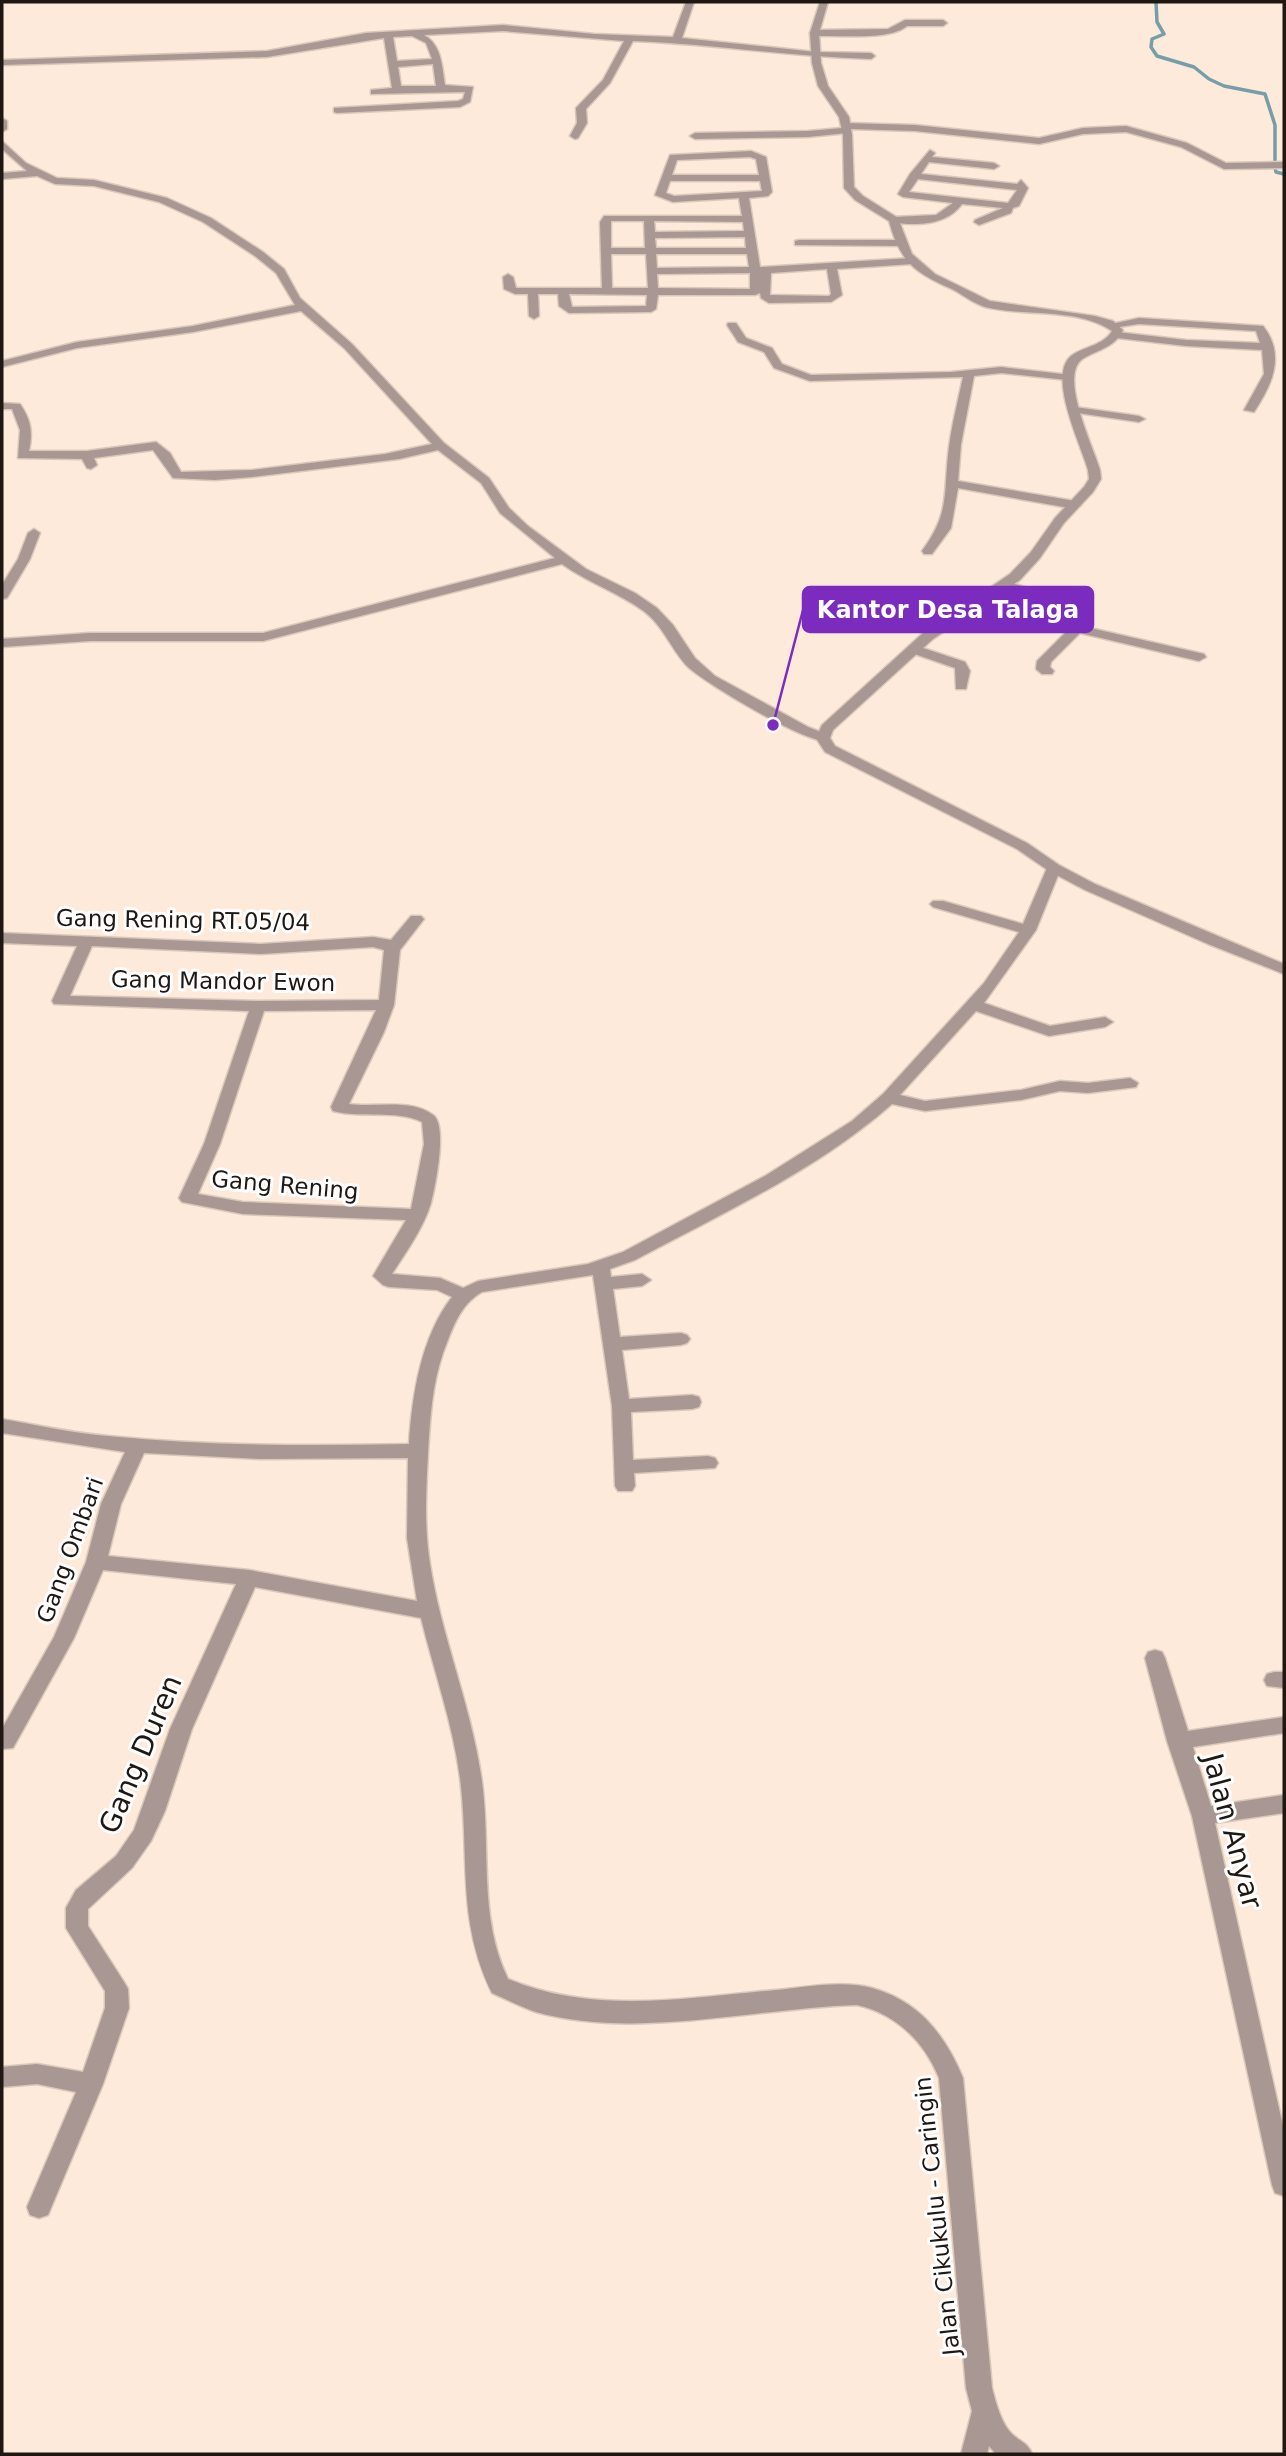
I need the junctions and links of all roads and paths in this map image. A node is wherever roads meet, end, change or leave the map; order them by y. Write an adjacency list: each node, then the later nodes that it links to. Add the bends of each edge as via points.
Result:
1 (690, 2): 8 (street)
2 (824, 2): 5 (street)
3 (943, 23): 5 (street, via 905,23 888,32)
4 (412, 33): 6 (street); 7 (street, via 516,28); 11 (street, via 430,42)
5 (814, 33): 9 (street)
6 (388, 34): 12 (street); 13 (street, via 267,54)
7 (630, 38): 8 (street); 21 (street, via 607,82 582,108 582,123)
8 (677, 39): 9 (street)
9 (816, 55): 10 (street); 19 (street, via 820,79)
10 (871, 56)
11 (437, 61): 12 (street); 14 (street)
12 (395, 64): 15 (street)
13 (2, 66)
14 (442, 88): 15 (street); 17 (street, via 470,89 467,100 460,104)
15 (399, 90): 16 (street)
16 (374, 92)
17 (337, 110)
18 (2, 121): 20 (street)
19 (847, 128): 22 (street, via 804,134); 25 (street, via 934,129 1039,141 1083,131 1126,129 1184,145 1224,166); 37 (street, via 849,188)
20 (2, 129)
21 (575, 136)
22 (695, 136)
23 (2, 145): 27 (street, via 23,165)
24 (713, 154): 30 (street, via 673,157); 31 (street); 32 (street, via 760,155)
25 (1284, 165)
26 (994, 166): 29 (street, via 928,156)
27 (42, 172): 28 (street); 57 (street, via 58,182 94,183 147,195 207,220 276,267 290,295)
28 (2, 176)
29 (913, 176): 33 (street); 36 (street, via 1022,185 1015,204)
30 (666, 178): 31 (street); 34 (street, via 660,192 665,198)
31 (715, 178): 32 (street)
32 (764, 178): 34 (street, via 767,192)
33 (903, 194): 35 (street); 37 (street)
34 (744, 197): 39 (street)
35 (959, 201): 36 (street); 37 (street, via 945,217)
36 (1009, 206): 40 (street)
37 (890, 217): 44 (street)
38 (649, 218): 39 (street); 42 (street); 45 (street, via 606,220)
39 (746, 219): 41 (street)
40 (979, 222)
41 (749, 234): 42 (street); 46 (street)
42 (649, 235): 47 (street)
43 (799, 243): 44 (street)
44 (902, 243): 48 (street)
45 (607, 251): 47 (street); 55 (street)
46 (753, 251): 47 (street); 52 (street)
47 (649, 252): 50 (street)
48 (912, 261): 49 (street); 60 (street, via 924,274 986,304 1088,318)
49 (832, 268): 52 (street); 52 (street, via 837,295 833,299 769,300)
50 (652, 271): 52 (street); 56 (street)
51 (509, 277): 53 (street, via 509,289)
52 (760, 281): 56 (street)
53 (533, 291): 54 (street); 58 (street)
54 (563, 291): 55 (street); 56 (street, via 566,308 581,311 650,309)
55 (607, 291): 56 (street)
56 (653, 291)
57 (302, 307): 62 (street, via 87,343); 69 (street, via 348,346)
58 (534, 316)
59 (732, 325): 63 (street, via 742,340 765,348 778,366 804,377)
60 (1114, 330): 61 (street, via 1186,343); 61 (street, via 1139,321 1255,326 1264,332); 64 (street, via 1074,360)
61 (1267, 347): 67 (street, via 1271,373)
62 (2, 364)
63 (969, 373): 64 (street, via 1015,370); 70 (street, via 954,450)
64 (1067, 377): 66 (street)
65 (2, 406): 69 (street, via 16,406 24,418 27,432 22,455 90,461 156,446 177,475 278,477 328,463 395,457)
66 (1075, 410): 68 (street); 71 (street, via 1095,479)
67 (1250, 410)
68 (1139, 419)
69 (440, 446): 74 (street, via 479,475 509,515)
70 (953, 484): 71 (street); 73 (street, via 947,525)
71 (1075, 505): 75 (street, via 1036,555)
72 (34, 533): 76 (street)
73 (928, 551)
74 (563, 560): 78 (street, via 263,637 90,637); 83 (street, via 652,611 709,679)
75 (1005, 585): 77 (street, via 1037,594 1034,609 1080,622); 79 (street)
76 (2, 595)
77 (1078, 629): 80 (street); 81 (street, via 1044,662)
78 (2, 643)
79 (914, 649): 82 (street, via 960,665); 83 (street, via 834,721)
80 (1199, 657)
81 (1046, 671)
82 (961, 686)
83 (823, 738): 84 (street, via 830,749 1022,846)
84 (1054, 868): 87 (street); 91 (street)
85 (938, 904): 87 (street)
86 (416, 919): 90 (street)
87 (1028, 930): 93 (street)
88 (2, 938): 89 (street, Gang Rening RT.05/04)
89 (86, 943): 90 (street, Gang Rening RT.05/04, via 261,948 383,942); 94 (street, Gang Mandor Ewon, via 60,1002)
90 (392, 948): 92 (street)
91 (1284, 969)
92 (386, 1005): 94 (street, Gang Mandor Ewon); 98 (street, via 339,1107 408,1111 429,1119 432,1144 422,1203)
93 (975, 1005): 95 (street, via 1049,1031); 97 (street)
94 (258, 1006): 98 (street, Gang Rening, via 212,1144 188,1198 243,1208)
95 (1105, 1022)
96 (1130, 1083): 97 (street, via 1060,1086 925,1106)
97 (890, 1098): 99 (street, via 858,1125 771,1180)
98 (415, 1215): 101 (street, via 383,1279 440,1284)
99 (602, 1275): 100 (street); 101 (street, via 478,1287); 103 (street)
100 (642, 1280)
101 (463, 1295): 108 (street, Jalan Cikukulu - Caringin, via 448,1317 434,1355 418,1422)
102 (681, 1339): 103 (street)
103 (612, 1344): 105 (street)
104 (692, 1402): 105 (street)
105 (621, 1406): 109 (street, via 625,1477)
106 (2, 1426): 107 (street, via 69,1440)
107 (137, 1447): 108 (street); 110 (street, Gang Ombari, via 111,1504)
108 (418, 1451): 112 (street, Jalan Cikukulu - Caringin, via 416,1530)
109 (708, 1463)
110 (96, 1562): 111 (street); 116 (street, Gang Ombari, via 58,1650)
111 (249, 1578): 112 (street); 120 (street, Gang Duren, via 181,1729 143,1835 124,1862 83,1897 77,1908 75,1919 82,1940 116,1989 113,2024)
112 (431, 1612): 123 (street, Jalan Cikukulu - Caringin, via 469,1768 481,1924 488,1962 500,1986 541,2002 595,2010 871,1997 905,2014 939,2049 951,2078 956,2116 976,2361)
113 (1155, 1658): 115 (street, Jalan Anyar)
114 (1284, 1725): 115 (street)
115 (1178, 1741): 118 (street, Jalan Anyar)
116 (5, 1742)
117 (1284, 1804): 118 (street)
118 (1203, 1816): 121 (street, Jalan Anyar)
119 (2, 2077): 120 (street, via 37,2074)
120 (91, 2084): 122 (street, Gang Duren)
121 (1284, 2185)
122 (39, 2207)
123 (985, 2411): 124 (street); 125 (street, Jalan Cikukulu - Caringin, via 1002,2442)
124 (974, 2454)
125 (1019, 2454)

